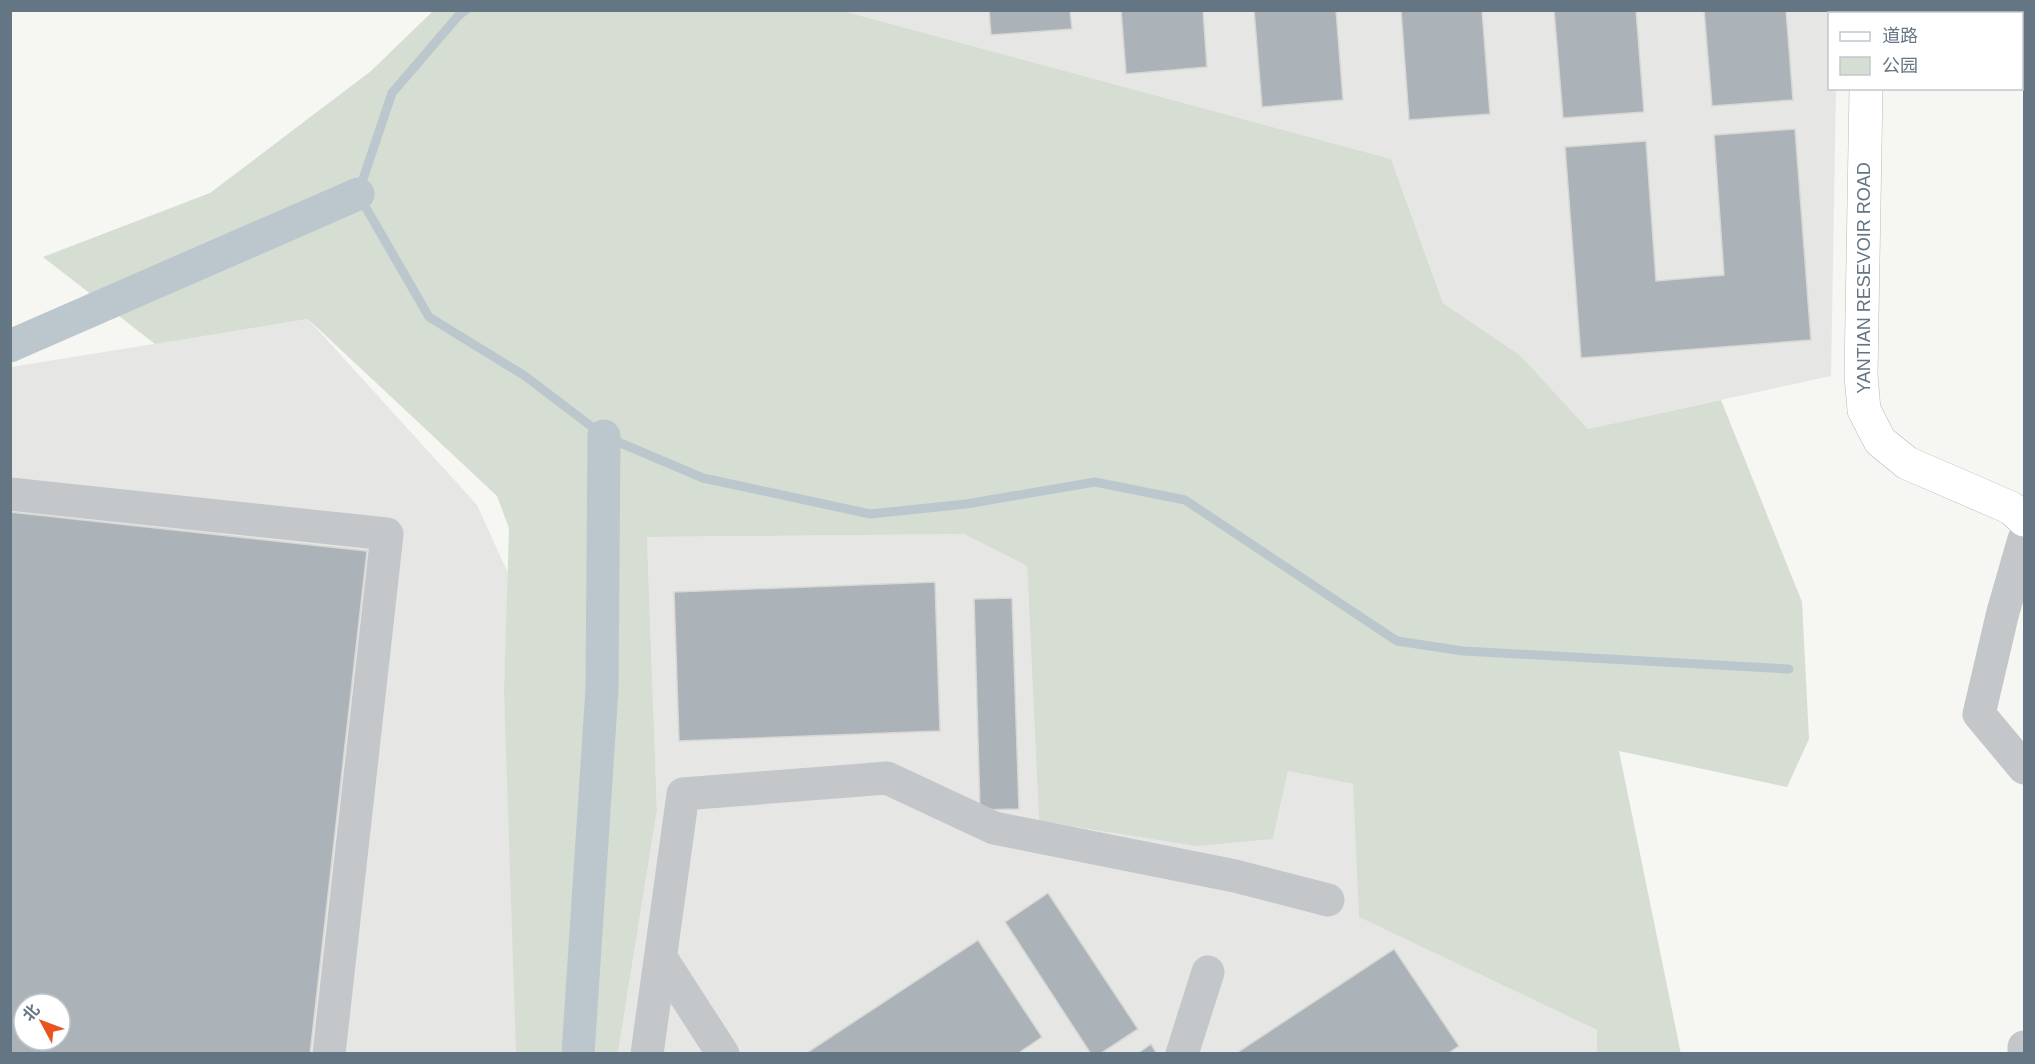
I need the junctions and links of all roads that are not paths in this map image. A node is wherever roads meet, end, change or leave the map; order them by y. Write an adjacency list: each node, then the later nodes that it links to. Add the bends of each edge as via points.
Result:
1 (1866, 90): 3 (main road, YANTIAN RESEVOIR ROAD, via 1861,375 1864,410 1880,441 1907,463 2012,508)
2 (10, 494): 10 (lane, via 387,534)
3 (2025, 520)
4 (2025, 539): 5 (lane, via 1978,714)
5 (2025, 768)
6 (1328, 900): 7 (lane, via 1235,876 994,828 886,778 683,794)
7 (661, 958): 11 (lane); 12 (lane)
8 (1208, 972): 13 (lane)
9 (2025, 1047): 14 (lane)
10 (329, 1053)
11 (647, 1053)
12 (723, 1053)
13 (1182, 1053)
14 (2024, 1053)

